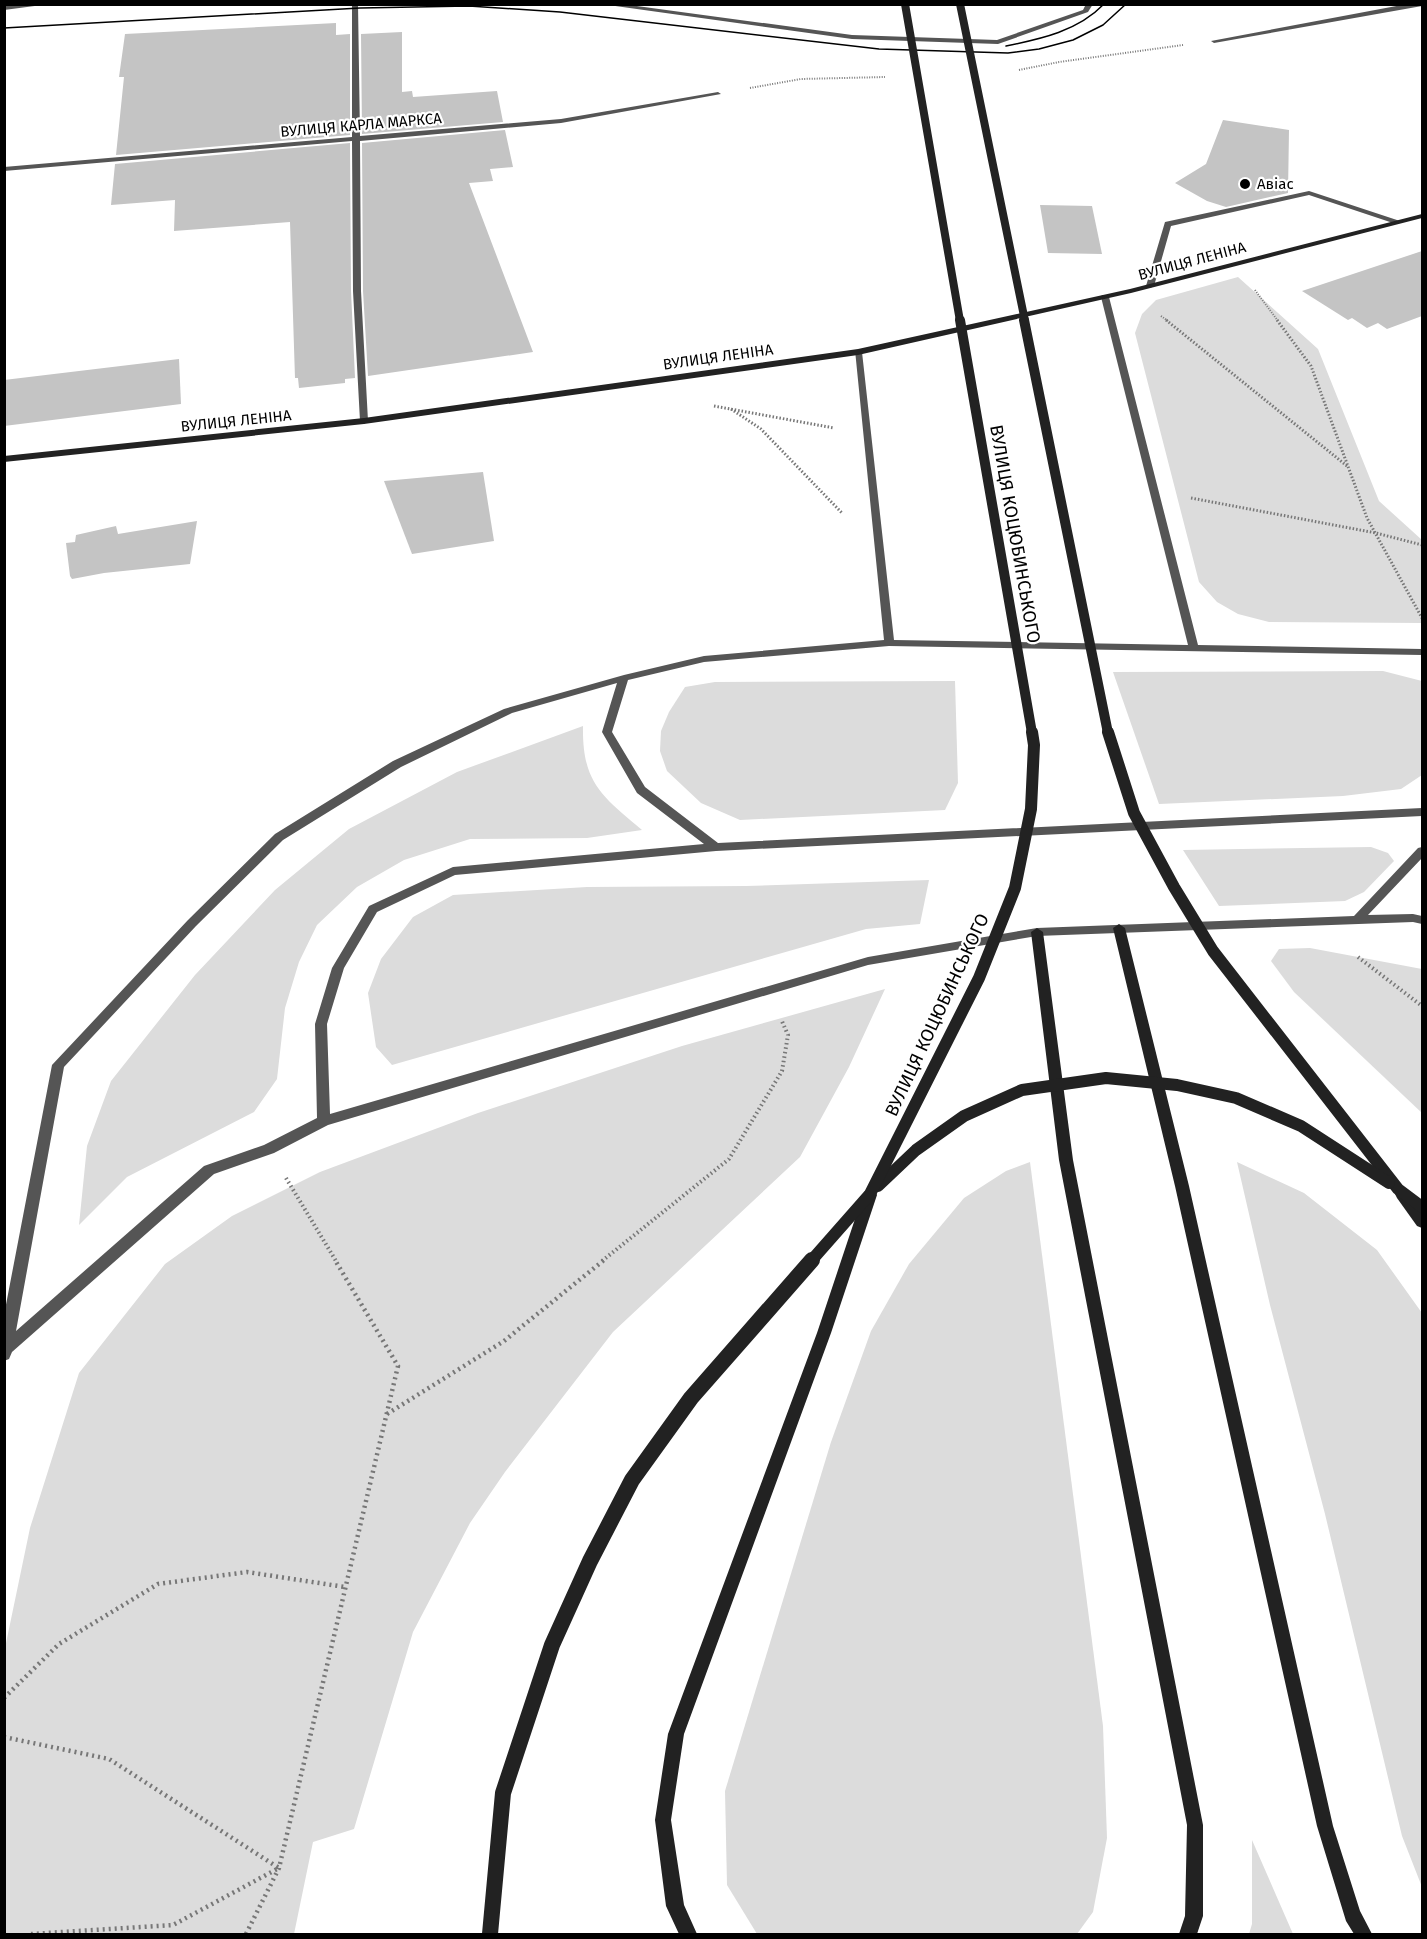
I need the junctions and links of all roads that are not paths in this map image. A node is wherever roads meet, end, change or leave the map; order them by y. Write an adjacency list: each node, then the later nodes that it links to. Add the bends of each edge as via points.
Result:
1 (47, 4): 8 (street)
2 (355, 4): 11 (street)
3 (603, 4): 6 (street, via 852,37 998,42 1086,11)
4 (905, 4): 33 (street, ВУЛИЦЯ КОЦЮБИНСЬКОГО, bridge, via 1032,734 1032,809 1015,888 979,978)
5 (960, 4): 32 (street, bridge, via 1110,742 1134,813 1213,951)
6 (1090, 4)
7 (1421, 4): 9 (street)
8 (4, 8)
9 (1214, 41)
10 (718, 94): 11 (street, ВУЛИЦЯ КАРЛА МАРКСА, via 561,121)
11 (358, 139): 12 (street, ВУЛИЦЯ КАРЛА МАРКСА); 18 (street, via 357,291)
12 (4, 169)
13 (1422, 216): 14 (street, ВУЛИЦЯ ЛЕНІНА)
14 (1399, 222): 15 (street, ВУЛИЦЯ ЛЕНІНА); 15 (street, via 1309,193 1168,224)
15 (1150, 286): 16 (street, ВУЛИЦЯ ЛЕНІНА)
16 (1105, 297): 17 (street, ВУЛИЦЯ ЛЕНІНА); 21 (street)
17 (858, 352): 18 (street, ВУЛИЦЯ ЛЕНІНА); 20 (street)
18 (364, 422): 19 (street, ВУЛИЦЯ ЛЕНІНА)
19 (4, 459)
20 (889, 643): 21 (street); 23 (street, via 704,659)
21 (1193, 646): 22 (street)
22 (1422, 652)
23 (624, 678): 25 (street, via 607,732 641,790); 36 (street, via 508,711 397,764 279,837 58,1065)
24 (1422, 812): 25 (street)
25 (716, 847): 31 (street, via 453,871 373,909 338,968 321,1024)
26 (1422, 851): 28 (street)
27 (1422, 920): 28 (street)
28 (1356, 921): 29 (street)
29 (1119, 928): 30 (street); 40 (street, via 1182,1186 1325,1826 1352,1915)
30 (1037, 932): 31 (street, via 868,961); 39 (street, via 1066,1160 1196,1824 1194,1916)
31 (324, 1121): 36 (street, via 269,1149 209,1170)
32 (1398, 1189): 33 (street, bridge, via 1301,1126 1236,1098 1177,1084 1106,1078 1022,1090 964,1116 916,1150); 34 (street, bridge); 35 (street, bridge)
33 (870, 1194): 37 (street, ВУЛИЦЯ КОЦЮБИНСЬКОГО, bridge, via 691,1398 632,1480 590,1561 552,1645 503,1793); 38 (street, via 824,1333 676,1734 663,1820 675,1905)
34 (1422, 1207)
35 (1422, 1222)
36 (6, 1351)
37 (490, 1935)
38 (688, 1935)
39 (1188, 1935)
40 (1363, 1935)

